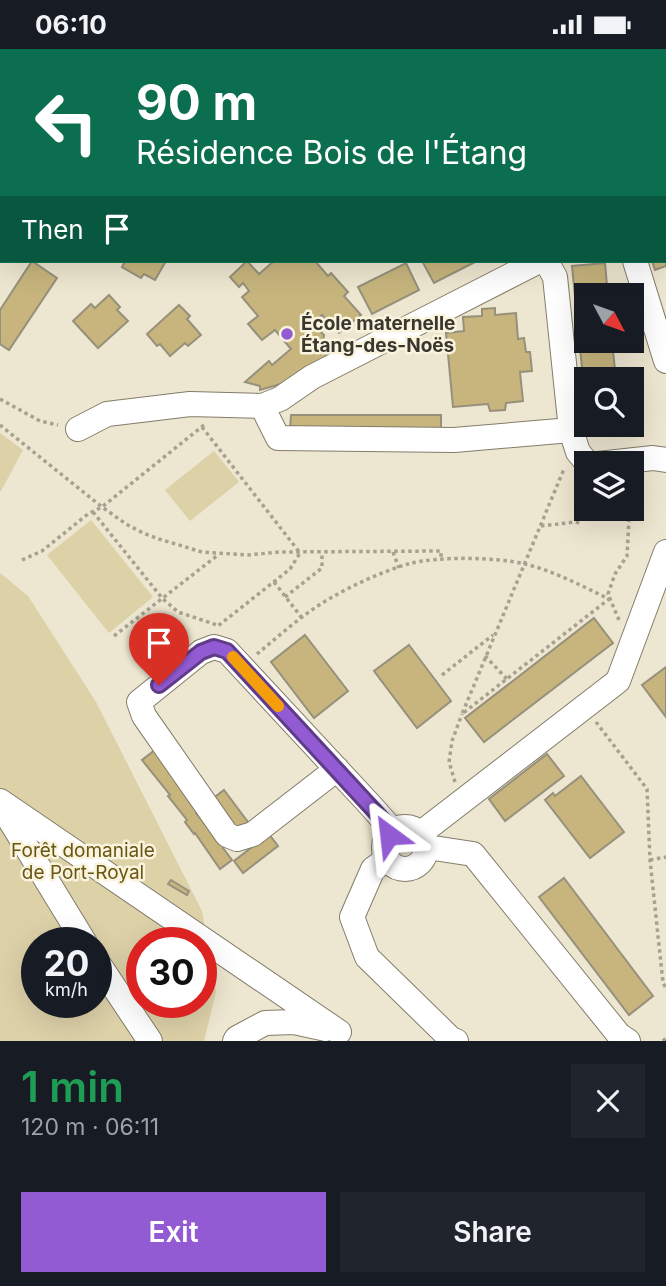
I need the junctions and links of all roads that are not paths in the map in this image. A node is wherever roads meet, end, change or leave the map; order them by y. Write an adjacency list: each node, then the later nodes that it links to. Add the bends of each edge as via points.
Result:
1 (535, 263): 5 (street)
2 (547, 263): 8 (street, via 555,277)
3 (636, 263): 4 (street)
4 (666, 361)
5 (262, 406): 6 (street, via 190,404 107,414); 7 (street, via 278,438 454,440)
6 (78, 429)
7 (574, 451)
8 (584, 451)
9 (644, 457): 10 (street)
10 (666, 460)
11 (666, 552): 15 (street, via 618,681 465,799)
12 (337, 769): 12 (street, via 227,651 214,647 201,652 139,702 144,716 227,835 237,839 253,834); 14 (street)
13 (0, 802): 17 (street); 19 (street)
14 (393, 831): 15 (street, via 404,827 416,830); 16 (street, via 384,847)
15 (424, 840): 16 (street, via 426,854 411,868 398,868); 23 (street, via 473,855)
16 (387, 859): 22 (street, via 373,869 352,917 363,947 367,957)
17 (75, 927)
18 (112, 984): 20 (street)
19 (346, 1036): 21 (street, via 294,1021 264,1023)
20 (150, 1041)
21 (235, 1041)
22 (456, 1041)
23 (628, 1041)

